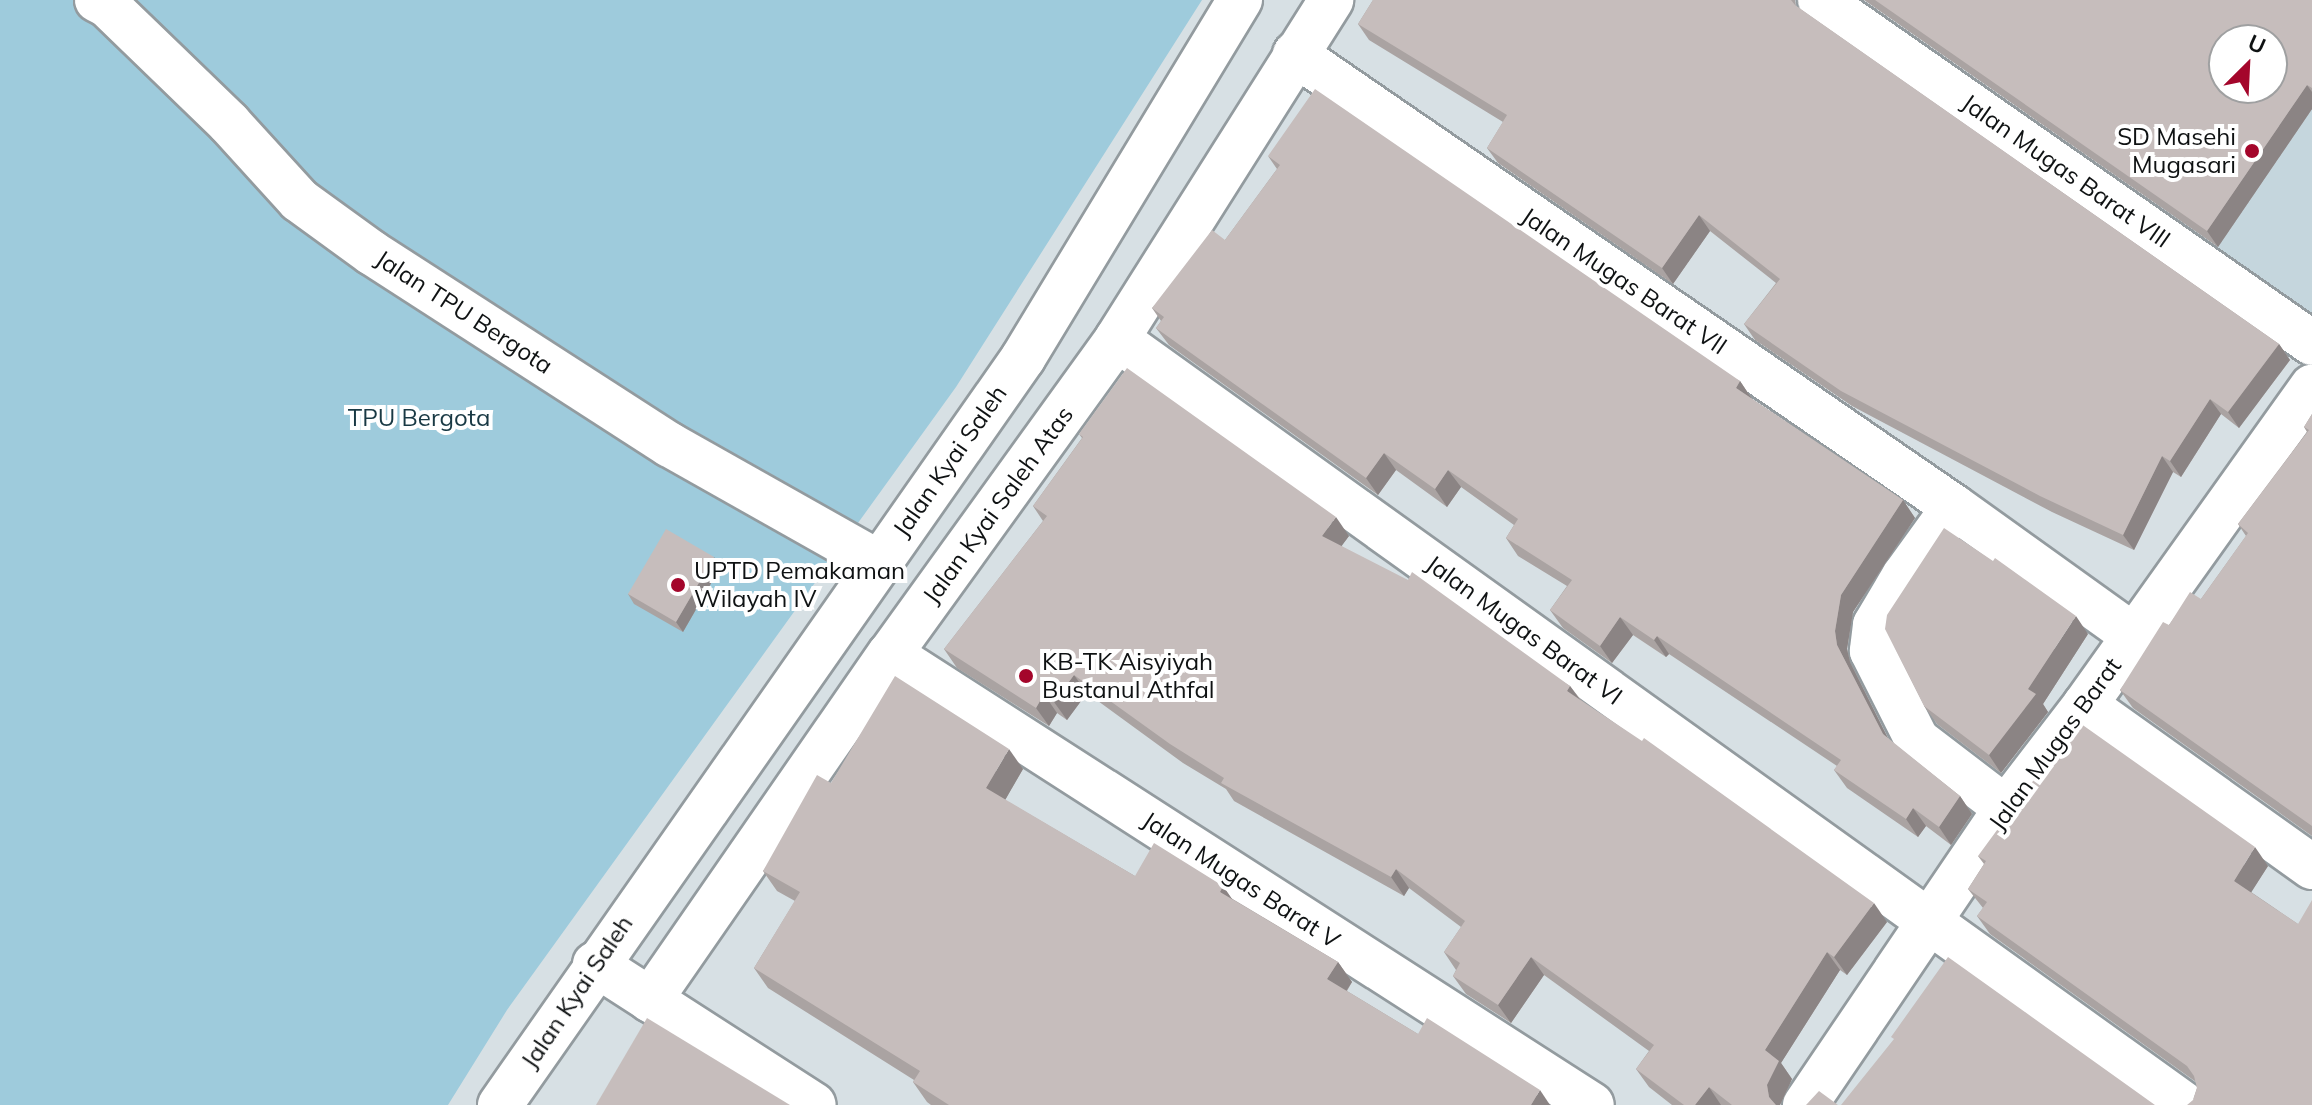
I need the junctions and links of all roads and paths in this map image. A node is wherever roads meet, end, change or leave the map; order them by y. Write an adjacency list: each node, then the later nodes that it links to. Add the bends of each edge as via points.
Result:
1 (97, 0): 10 (street, Jalan TPU Bergota, via 229,123 299,200 670,445)
2 (1240, 0): 10 (street, Jalan Kyai Saleh, via 1023,358)
3 (1331, 0): 5 (street, Jalan Kyai Saleh Atas)
4 (1820, 0): 7 (street, Jalan Mugas Barat VIII)
5 (1295, 54): 6 (street, Jalan Kyai Saleh Atas); 9 (street, Jalan Mugas Barat VII)
6 (1117, 339): 12 (street, Jalan Kyai Saleh Atas); 16 (street, Jalan Mugas Barat VI)
7 (2312, 343)
8 (2312, 387): 11 (street, Jalan Mugas Barat)
9 (1954, 507): 11 (street, Jalan Mugas Barat VII); 14 (street, via 1904,576 1870,642 1917,740)
10 (878, 562): 17 (street, Jalan Kyai Saleh)
11 (2134, 636): 13 (street, Jalan Mugas Barat)
12 (890, 654): 18 (street, Jalan Kyai Saleh Atas); 21 (street, Jalan Mugas Barat V)
13 (2085, 705): 14 (street, Jalan Mugas Barat); 15 (street)
14 (2006, 808): 16 (street, Jalan Mugas Barat)
15 (2312, 866)
16 (1931, 921): 22 (street, Jalan Mugas Barat); 23 (street, Jalan Mugas Barat VI)
17 (595, 964): 18 (street); 19 (street, Jalan Kyai Saleh)
18 (650, 1000): 20 (street)
19 (500, 1105)
20 (814, 1105)
21 (1592, 1105)
22 (1805, 1105)
23 (2185, 1105)

